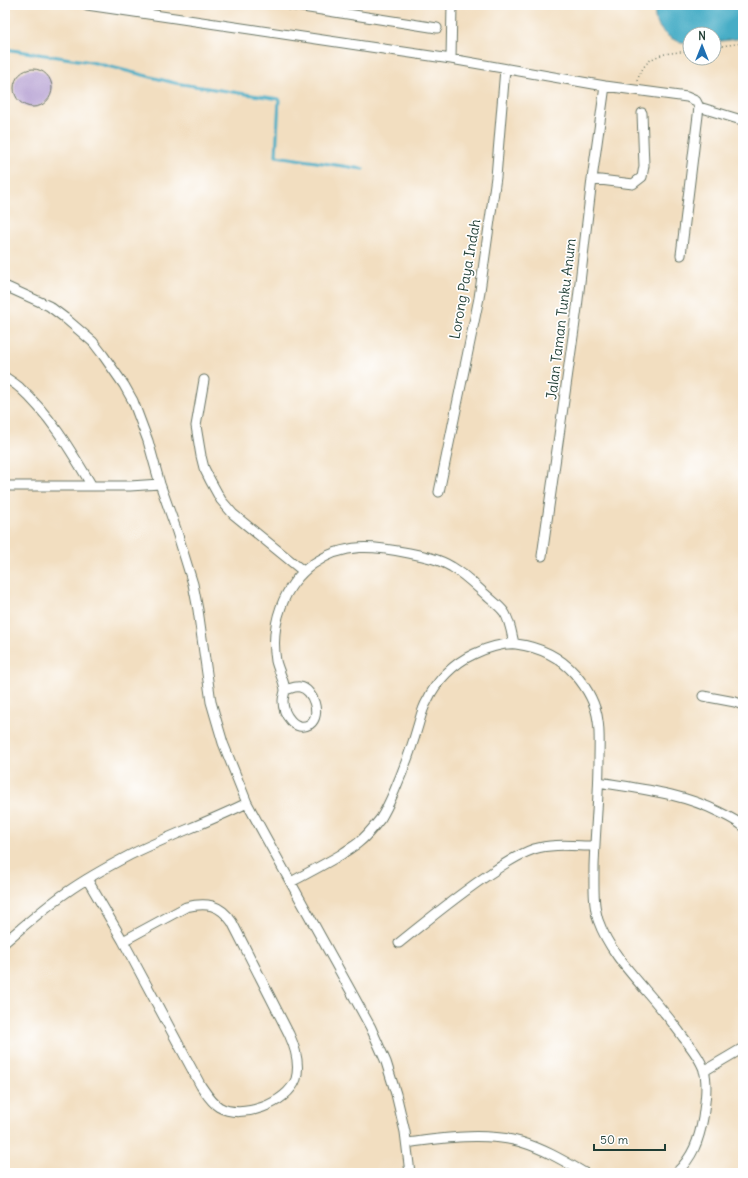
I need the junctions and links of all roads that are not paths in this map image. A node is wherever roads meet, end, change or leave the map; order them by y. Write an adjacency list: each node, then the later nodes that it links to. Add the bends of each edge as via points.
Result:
1 (86, 5): 6 (street)
2 (290, 5): 4 (street)
3 (452, 5): 6 (street)
4 (328, 8): 5 (street)
5 (437, 28)
6 (451, 59): 7 (street)
7 (506, 69): 8 (street); 20 (street, Lorong Paya Indah, via 496,177 479,298)
8 (605, 86): 9 (street, via 687,97 696,101); 12 (street, Jalan Taman Tunku Anum)
9 (699, 107): 11 (street); 13 (street)
10 (642, 113): 12 (street, via 642,177 633,184)
11 (738, 119)
12 (592, 179): 21 (street, Jalan Taman Tunku Anum, via 577,308)
13 (681, 255)
14 (5, 286): 17 (street, via 49,306 88,338 103,355 133,401)
15 (5, 377): 19 (street, via 19,387 43,412 64,440)
16 (204, 380): 22 (street, via 196,426 200,456 210,480 221,500 234,514)
17 (160, 484): 19 (street); 28 (street, via 192,584 214,713)
18 (5, 486): 19 (street)
19 (92, 486)
20 (439, 492)
21 (542, 556)
22 (303, 571): 23 (street, via 336,552 362,547 384,548 444,562 458,570 503,611 507,616); 24 (street, via 285,598 275,628 276,659)
23 (514, 644): 27 (street, via 550,654 568,667 584,684 592,699 598,721); 32 (street, via 478,652 447,673 426,701 403,771 382,816 356,845)
24 (285, 690): 24 (street, via 299,687 310,694 316,711 310,724 295,725 289,719 283,705)
25 (703, 696): 26 (street)
26 (743, 705)
27 (599, 782): 29 (street, via 679,796 712,809); 30 (street)
28 (248, 803): 31 (street, via 151,845); 32 (street)
29 (743, 826)
30 (594, 846): 35 (street, via 549,846 533,849 472,885); 37 (street, via 595,909 603,932 621,962 671,1020 697,1056)
31 (87, 879): 33 (street); 34 (street)
32 (291, 882): 38 (street, via 371,1028 384,1057 396,1094)
33 (123, 941): 33 (street, via 190,906 205,904 223,912 232,922 293,1043 297,1070 295,1081 288,1091 269,1104 254,1110 232,1111 217,1106 201,1086)
34 (5, 942)
35 (399, 943)
36 (743, 1048): 37 (street)
37 (704, 1071): 41 (street, via 706,1099 696,1146 683,1167)
38 (407, 1143): 39 (street); 40 (street, via 442,1138 507,1139 549,1153)
39 (410, 1173)
40 (585, 1173)
41 (676, 1173)

